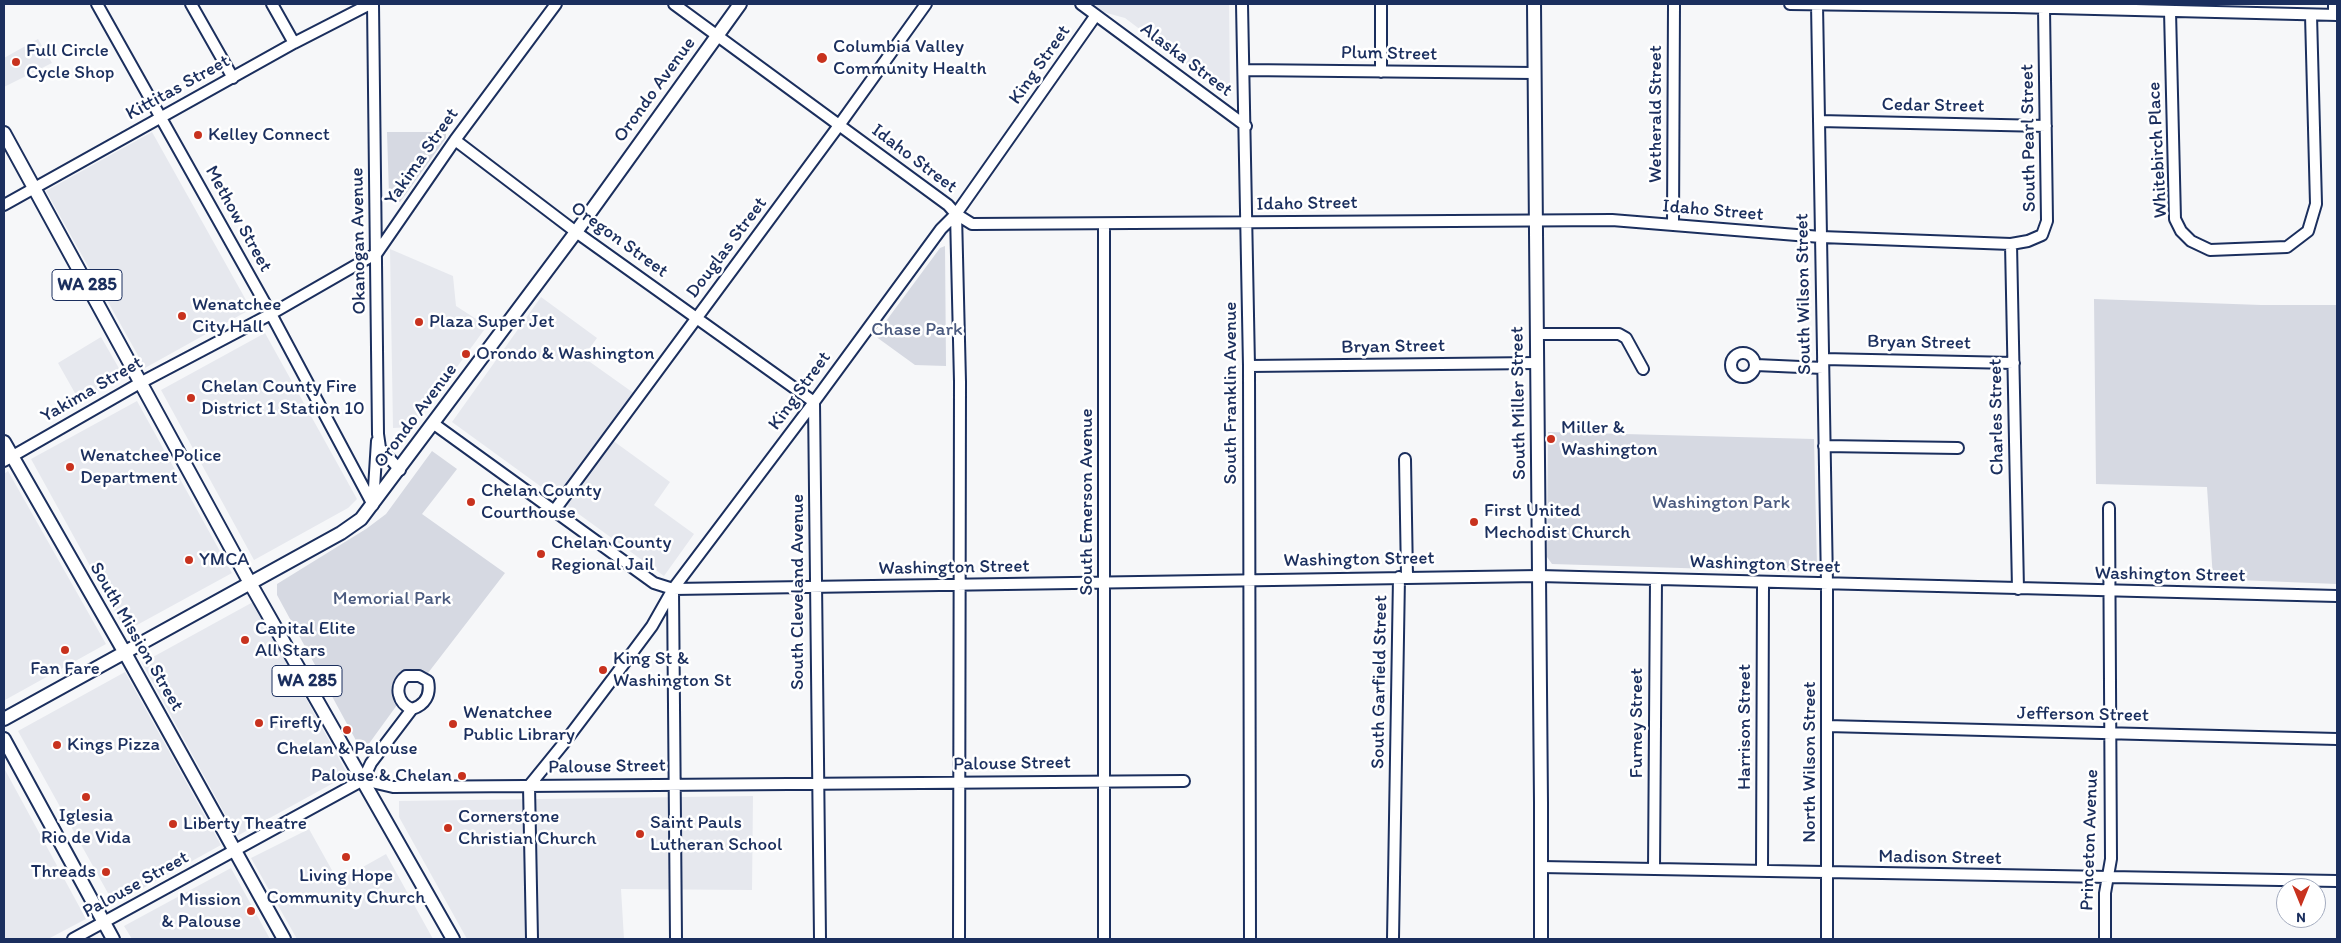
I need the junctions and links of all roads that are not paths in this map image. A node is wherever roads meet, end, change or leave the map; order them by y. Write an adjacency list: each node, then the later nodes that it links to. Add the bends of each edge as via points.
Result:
1 (97, 4): 30 (street, Methow Street)
2 (191, 4): 29 (street)
3 (272, 4): 25 (street)
4 (371, 4): 25 (street, Kittitas Street); 47 (street, Okanogan Avenue)
5 (556, 4): 36 (street, Yakima Street)
6 (674, 4): 24 (street, Idaho Street)
7 (740, 4): 24 (main road, Orondo Avenue)
8 (926, 4): 32 (street, Douglas Street)
9 (1081, 4): 21 (street, Alaska Street)
10 (1242, 4): 26 (street, South Franklin Avenue)
11 (1381, 4): 27 (street)
12 (1534, 4): 28 (main road, South Miller Street)
13 (1674, 4): 43 (street, Wetherald Street)
14 (1790, 4): 15 (street)
15 (1816, 4): 17 (street); 31 (street, South Wilson Street)
16 (2334, 4): 23 (street)
17 (2014, 5): 18 (street)
18 (2044, 8): 20 (street); 34 (street, South Pearl Street)
19 (2239, 8): 20 (street); 22 (street)
20 (2170, 11): 22 (street, Whitebirch Place, via 2175,219 2191,242 2210,250 2287,247 2308,231 2316,204)
21 (1096, 15): 33 (street, Alaska Street); 39 (street, King Street)
22 (2311, 15): 23 (street)
23 (2336, 15)
24 (717, 35): 32 (street, Idaho Street); 44 (main road, Orondo Avenue)
25 (294, 43): 29 (street, Kittitas Street)
26 (1244, 70): 27 (street, Plum Street); 33 (street, South Franklin Avenue)
27 (1381, 72): 28 (street, Plum Street)
28 (1534, 73): 40 (main road, South Miller Street)
29 (233, 78): 30 (street, Kittitas Street)
30 (161, 118): 37 (street, Kittitas Street); 48 (street, Methow Street)
31 (1819, 121): 34 (street, Cedar Street); 45 (street, South Wilson Street)
32 (840, 124): 39 (street, Idaho Street); 49 (street, Douglas Street)
33 (1246, 126): 41 (street, South Franklin Avenue)
34 (2046, 126): 46 (street, South Pearl Street, via 2047,221 2042,235 2028,242)
35 (4, 132): 37 (main road, WA 285)
36 (454, 140): 44 (street, Oregon Street); 47 (street, Yakima Street)
37 (35, 188): 38 (street, Kittitas Street); 57 (main road, WA 285)
38 (4, 205)
39 (956, 214): 42 (street, Idaho Street, via 972,224); 58 (street, King Street, via 941,228); 78 (street, via 960,382)
40 (1536, 219): 41 (street, Idaho Street); 43 (street, Idaho Street); 50 (main road, South Miller Street)
41 (1247, 222): 42 (street, Idaho Street); 55 (street, South Franklin Avenue)
42 (1104, 224): 74 (street, South Emerson Avenue)
43 (1673, 225): 45 (street, Idaho Street)
44 (576, 232): 49 (street, Oregon Street); 59 (main road, Orondo Avenue)
45 (1820, 237): 46 (street, Idaho Street); 53 (street, South Wilson Street)
46 (2011, 244): 51 (street, Charles Street)
47 (376, 253): 48 (street, Yakima Street); 60 (street, Okanogan Avenue)
48 (271, 314): 57 (street, Yakima Street); 67 (street, Methow Street)
49 (697, 318): 58 (street, Oregon Street); 69 (street, Douglas Street)
50 (1537, 334): 52 (main road, South Miller Street); 56 (street, via 1619,334 1626,338)
51 (2014, 362): 53 (street, Bryan Street); 81 (street, Charles Street)
52 (1537, 363): 55 (street, Bryan Street); 70 (main road, South Miller Street)
53 (1823, 363): 54 (street, Bryan Street); 62 (street, South Wilson Street)
54 (1756, 365)
55 (1249, 366): 72 (street, South Franklin Avenue)
56 (1643, 369)
57 (140, 383): 64 (street, Yakima Street); 76 (main road, WA 285)
58 (814, 402): 79 (street, South Cleveland Avenue); 80 (street, King Street)
59 (434, 424): 66 (main road, Orondo Avenue); 69 (street, Washington Street)
60 (378, 434): 66 (street, Okanogan Avenue, via 380,448); 67 (street)
61 (4, 442): 64 (main road, South Mission Street)
62 (1824, 446): 63 (street); 77 (street, South Wilson Street)
63 (1958, 448)
64 (8, 459): 84 (main road, South Mission Street)
65 (1405, 459): 71 (street, South Garfield Street)
66 (400, 470): 67 (main road, Orondo Avenue)
67 (373, 505): 76 (main road, Orondo Avenue, via 361,520 341,533)
68 (2109, 508): 82 (street, Princeton Avenue)
69 (554, 511): 80 (street, Washington Street, via 654,583)
70 (1539, 576): 71 (street, Washington Street); 73 (street, Washington Street); 99 (main road, South Miller Street)
71 (1403, 577): 72 (street, Washington Street); 116 (street, South Garfield Street)
72 (1250, 579): 74 (street, Washington Street); 115 (street, South Franklin Avenue)
73 (1656, 579): 75 (street, Washington Street); 100 (street, Furney Street)
74 (1105, 582): 78 (street, Washington Street); 92 (street, South Emerson Avenue)
75 (1763, 582): 77 (street, Washington Street); 101 (street, Harrison Street)
76 (250, 583): 84 (main road, Orondo Avenue); 91 (main road, WA 285)
77 (1826, 584): 81 (street, Washington Street); 87 (street, North Wilson Street)
78 (959, 585): 79 (street, Washington Street); 95 (street)
79 (816, 588): 80 (street, Washington Street); 94 (street, South Cleveland Avenue)
80 (673, 589): 96 (street); 97 (street, King Street, via 646,633)
81 (2018, 589): 82 (street, Washington Street)
82 (2110, 591): 83 (street, Washington Street); 88 (street, Princeton Avenue)
83 (2337, 596)
84 (125, 653): 86 (main road, Orondo Avenue); 98 (main road, South Mission Street)
85 (412, 709): 91 (street, via 371,763)
86 (4, 719)
87 (1827, 726): 88 (street, Jefferson Street); 102 (street, North Wilson Street)
88 (2110, 734): 90 (street, Jefferson Street); 103 (street, Princeton Avenue, via 2111,859)
89 (4, 739): 105 (main road)
90 (2337, 739)
91 (363, 780): 97 (street, Palouse Street, via 393,787); 98 (street, Palouse Street); 109 (main road, WA 285)
92 (1105, 780): 93 (street, Palouse Street); 95 (street, Palouse Street); 114 (street, South Emerson Avenue)
93 (1184, 781)
94 (817, 782): 95 (street, Palouse Street); 96 (street, Palouse Street); 112 (street, South Cleveland Avenue)
95 (960, 782): 113 (street)
96 (675, 784): 97 (street, Palouse Street); 111 (street)
97 (529, 786): 110 (street)
98 (235, 850): 105 (street, Palouse Street); 108 (main road, South Mission Street)
99 (1541, 868): 100 (street, Madison Street); 117 (main road, South Miller Street)
100 (1654, 868): 101 (street, Madison Street)
101 (1762, 871): 102 (street, Madison Street)
102 (1828, 873): 103 (street, Madison Street); 118 (street, North Wilson Street)
103 (2108, 878): 104 (street, Madison Street); 119 (street, Princeton Avenue)
104 (2337, 881)
105 (104, 922): 106 (street, Palouse Street); 107 (main road)
106 (73, 939)
107 (113, 939)
108 (284, 939)
109 (453, 939)
110 (532, 939)
111 (676, 939)
112 (820, 939)
113 (959, 939)
114 (1104, 939)
115 (1250, 939)
116 (1393, 939)
117 (1541, 939)
118 (1827, 939)
119 (2105, 939)

